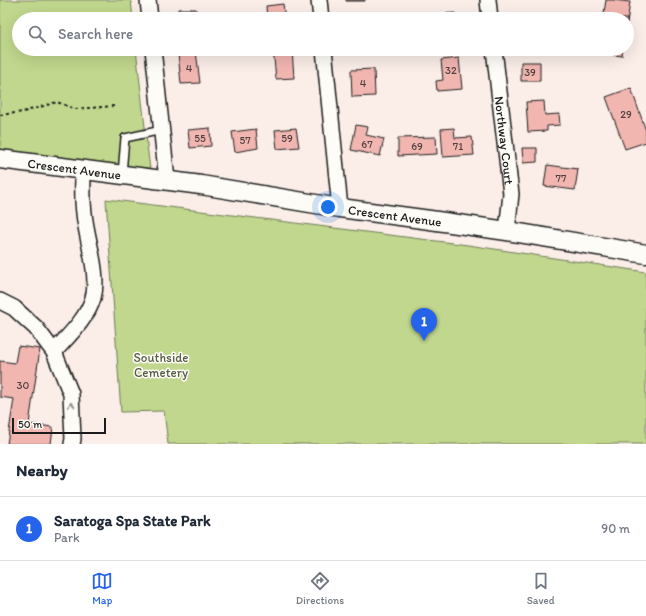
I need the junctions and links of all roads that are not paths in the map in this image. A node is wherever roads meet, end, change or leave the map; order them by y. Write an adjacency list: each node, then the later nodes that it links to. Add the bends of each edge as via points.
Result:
1 (148, 0): 4 (street)
2 (319, 0): 5 (street)
3 (488, 0): 6 (street)
4 (149, 12)
5 (320, 12)
6 (489, 12)
7 (154, 56): 10 (street)
8 (325, 56): 15 (street)
9 (495, 56): 16 (street, Northway Court, via 511,194)
10 (162, 130): 13 (lane, via 125,138); 14 (street)
11 (0, 159): 12 (street, Crescent Avenue)
12 (83, 170): 13 (street, Crescent Avenue); 19 (street, via 84,212 95,278 93,297 77,326)
13 (122, 175): 14 (street, Crescent Avenue)
14 (167, 180): 15 (street, Crescent Avenue)
15 (340, 208): 16 (street, Crescent Avenue)
16 (507, 231): 17 (street, Crescent Avenue)
17 (646, 254)
18 (0, 300): 19 (street, via 14,308 36,328)
19 (54, 352): 20 (street, one-way to 19, via 71,394)
20 (72, 444)

